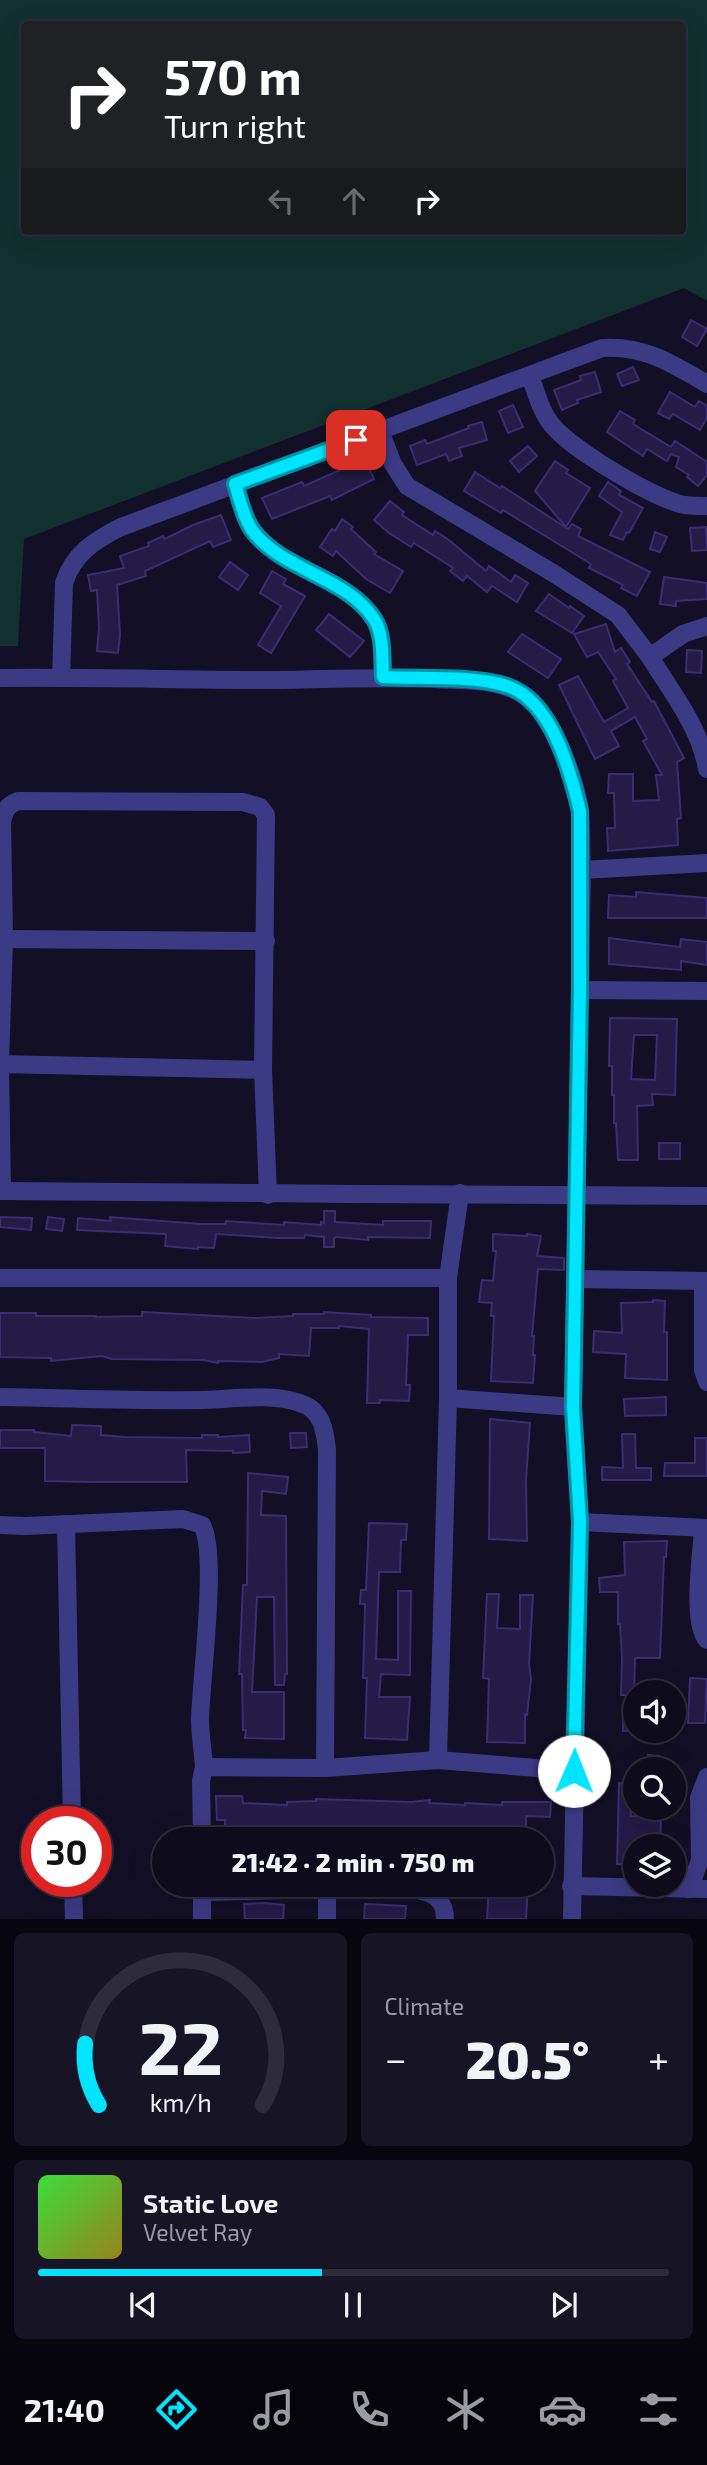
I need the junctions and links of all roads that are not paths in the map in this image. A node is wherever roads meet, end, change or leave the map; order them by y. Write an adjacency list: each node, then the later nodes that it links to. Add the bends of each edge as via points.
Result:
1 (530, 376): 2 (street, via 615,347 663,358); 3 (street); 5 (street, via 547,418 563,437 669,500)
2 (707, 384)
3 (380, 431): 4 (street); 7 (street, via 407,486 618,615)
4 (235, 484): 8 (street, via 258,537 347,593 375,620); 10 (street, via 121,527 83,550 64,583)
5 (707, 506)
6 (707, 626): 7 (street, via 683,634)
7 (650, 657): 11 (street)
8 (383, 677): 10 (street); 14 (street, via 484,681 509,687 540,708 575,790)
9 (0, 678): 10 (street)
10 (61, 678)
11 (705, 748): 12 (street)
12 (707, 769)
13 (707, 863): 14 (street)
14 (582, 870): 17 (street)
15 (4, 939): 16 (street); 16 (street, via 2,821 9,804 230,802 254,804 266,815); 19 (street)
16 (265, 941): 20 (street)
17 (580, 990): 18 (street); 24 (street)
18 (707, 991)
19 (0, 1064): 20 (street); 21 (street)
20 (263, 1070): 23 (street)
21 (1, 1191): 23 (street)
22 (460, 1193): 23 (street); 24 (street); 27 (street)
23 (268, 1195)
24 (575, 1196): 25 (street); 28 (street)
25 (707, 1196)
26 (0, 1278): 27 (street)
27 (448, 1279): 32 (street)
28 (576, 1279): 29 (street); 33 (street)
29 (705, 1281): 30 (street, via 703,1370)
30 (707, 1382)
31 (0, 1397): 41 (street, via 269,1397 301,1403 320,1418 327,1450)
32 (448, 1398): 33 (street); 39 (street)
33 (573, 1407): 34 (street)
34 (580, 1522): 37 (street); 42 (street)
35 (66, 1524): 36 (street); 40 (street, via 183,1519 202,1525 208,1587 200,1721); 44 (street)
36 (0, 1525)
37 (705, 1528): 38 (street, via 699,1610)
38 (707, 1640)
39 (438, 1759): 41 (street); 42 (street)
40 (204, 1767): 41 (street); 45 (street)
41 (325, 1768)
42 (574, 1771): 46 (street)
43 (707, 1777): 47 (street, via 699,1798)
44 (72, 1806)
45 (202, 1827)
46 (571, 1886): 47 (street); 56 (street)
47 (698, 1889)
48 (73, 1897): 52 (street)
49 (202, 1897): 53 (street)
50 (327, 1897): 54 (street)
51 (434, 1897): 55 (street, via 442,1904)
52 (74, 1919)
53 (202, 1919)
54 (327, 1919)
55 (445, 1919)
56 (572, 1919)

